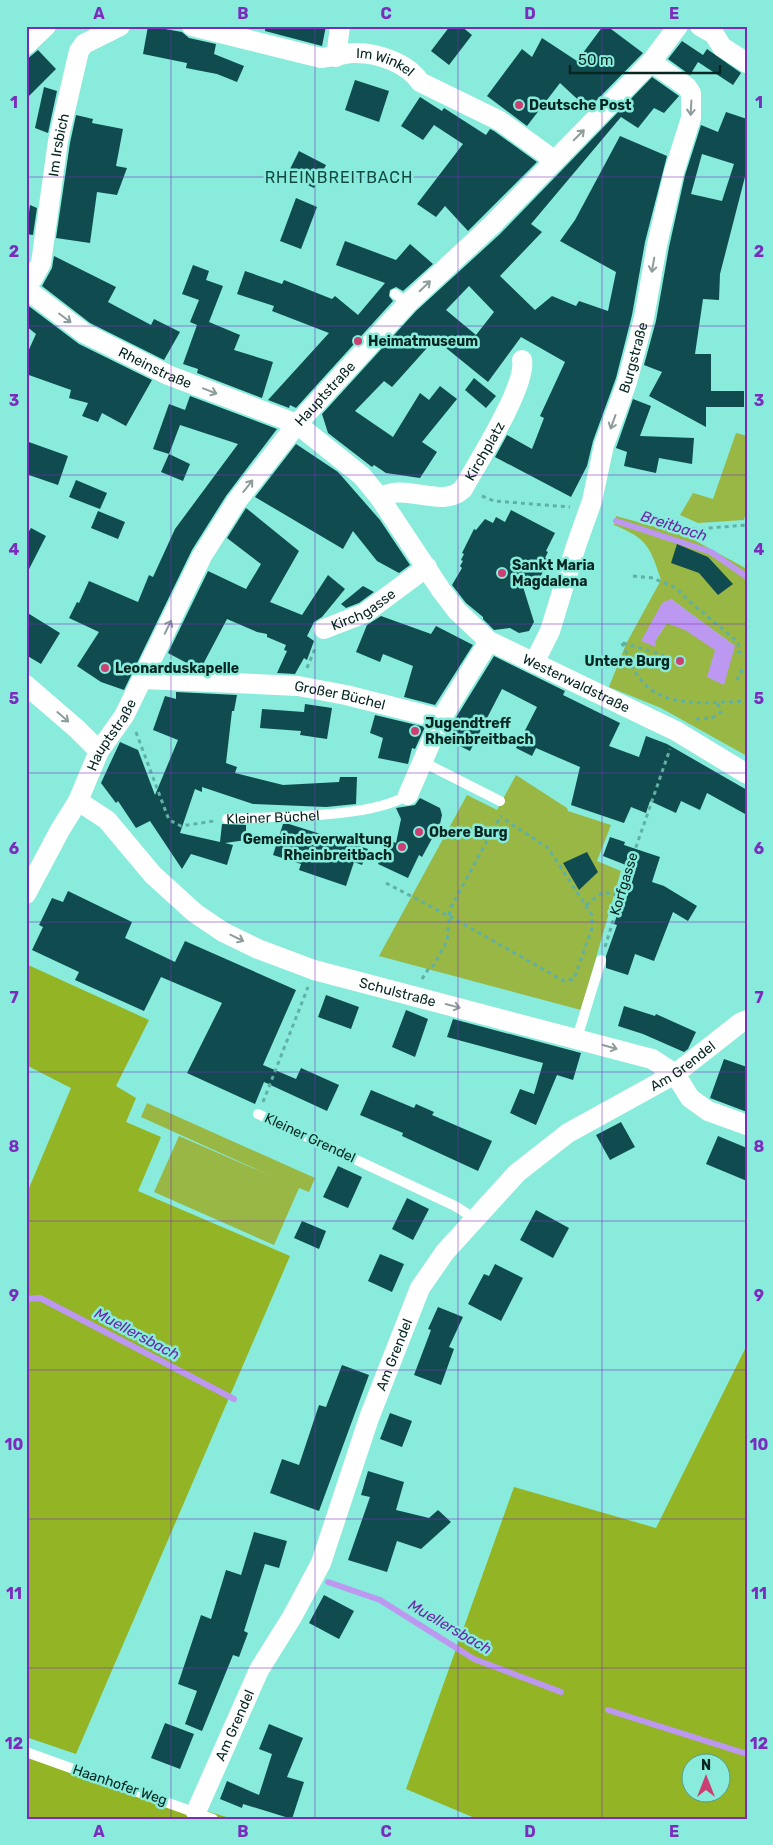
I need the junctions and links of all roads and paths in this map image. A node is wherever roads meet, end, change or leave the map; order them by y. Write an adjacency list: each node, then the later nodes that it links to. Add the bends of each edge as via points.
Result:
1 (46, 26): 7 (street)
2 (120, 26): 12 (street, Im Irsbich, via 84,44 79,51 58,141 41,263 33,278)
3 (340, 26): 8 (street)
4 (678, 26): 9 (street, Hauptstraße)
5 (700, 26): 10 (street, via 714,34 722,47)
6 (205, 28): 8 (street, Im Winkel, via 321,58)
7 (26, 45)
8 (336, 57): 11 (street, Im Winkel, via 353,53 376,56 405,66 420,82 500,120)
9 (651, 62): 11 (street, Hauptstraße, one-way to 9); 18 (street, Burgstraße, one-way to 18, via 687,87 691,93 691,118 674,172 644,318 627,382 604,445)
10 (747, 63)
11 (554, 160): 15 (street, Hauptstraße, one-way to 11, via 402,298 492,225)
12 (26, 283)
13 (26, 289): 15 (street, Rheinstraße, one-way to 15, via 84,333 168,375)
14 (522, 360): 16 (street, Kirchplatz, via 524,368 506,410)
15 (297, 424): 17 (street, via 362,476); 29 (street, Hauptstraße, one-way to 15, via 202,556 236,502)
16 (462, 489): 17 (street, Kirchplatz, via 458,494 447,496 394,491); 18 (path, via 494,501)
17 (380, 498): 21 (street)
18 (592, 499): 27 (street, Burgstraße, via 550,631)
19 (747, 525): 20 (path, via 696,529)
20 (677, 526)
21 (427, 568): 23 (street, Kirchgasse, via 365,613); 24 (street, Westerwaldstraße, via 457,611)
22 (633, 576): 26 (path, via 653,578 676,588 738,642 739,652)
23 (324, 629): 32 (path, Kirchgasse)
24 (489, 641): 27 (street, Westerwaldstraße); 36 (street)
25 (664, 655): 34 (path, via 622,643 638,676 655,691 674,701)
26 (747, 656)
27 (534, 663): 38 (street, Westerwaldstraße)
28 (747, 674): 30 (path, via 741,671)
29 (144, 675): 32 (street, Großer Büchel); 35 (street, Hauptstraße)
30 (736, 680)
31 (26, 685): 39 (street, one-way to 39)
32 (298, 686): 36 (street, Großer Büchel)
33 (747, 701): 34 (path)
34 (717, 702): 37 (path, via 721,712 712,718)
35 (124, 716): 39 (street, Hauptstraße); 46 (path, Kleiner Büchel, via 134,727 169,820 181,826)
36 (441, 720): 40 (street, Kleiner Büchel)
37 (695, 720)
38 (676, 731): 41 (street, Westerwaldstraße); 49 (path, Korfgasse)
39 (99, 751): 43 (street, Hauptstraße)
40 (423, 762): 42 (street, Kleiner Büchel); 44 (lane)
41 (747, 774)
42 (408, 795): 46 (lane, Kleiner Büchel, via 382,807 365,810)
43 (78, 801): 48 (street, Hauptstraße); 53 (street, Schulstraße, one-way to 53, via 107,820 153,875 195,913 223,932 258,949)
44 (500, 801): 45 (path, via 503,806)
45 (501, 817): 50 (path, via 548,848); 51 (path)
46 (227, 819)
47 (386, 884): 51 (path)
48 (26, 894)
49 (621, 896): 50 (path, via 604,892); 52 (path, Korfgasse)
50 (586, 905): 51 (path, via 592,915 592,928 574,979 564,981)
51 (449, 916): 54 (path, via 447,941 423,977)
52 (601, 960): 56 (lane)
53 (314, 970): 54 (street, Schulstraße); 58 (path, Kleiner Grendel)
54 (416, 996): 56 (street, Schulstraße, one-way to 56)
55 (747, 1020): 57 (street, Am Grendel)
56 (577, 1038): 57 (street, Schulstraße, one-way to 57, via 652,1059)
57 (675, 1074): 59 (street, Schulstraße, via 690,1098 708,1111); 60 (street, Am Grendel, via 568,1133 517,1173)
58 (258, 1114): 60 (lane, Kleiner Grendel, via 455,1206)
59 (747, 1125)
60 (474, 1218): 62 (street, Am Grendel, via 444,1252 420,1288 369,1418 321,1563 259,1670)
61 (26, 1752): 62 (lane, Haanhofer Weg)
62 (204, 1815)

